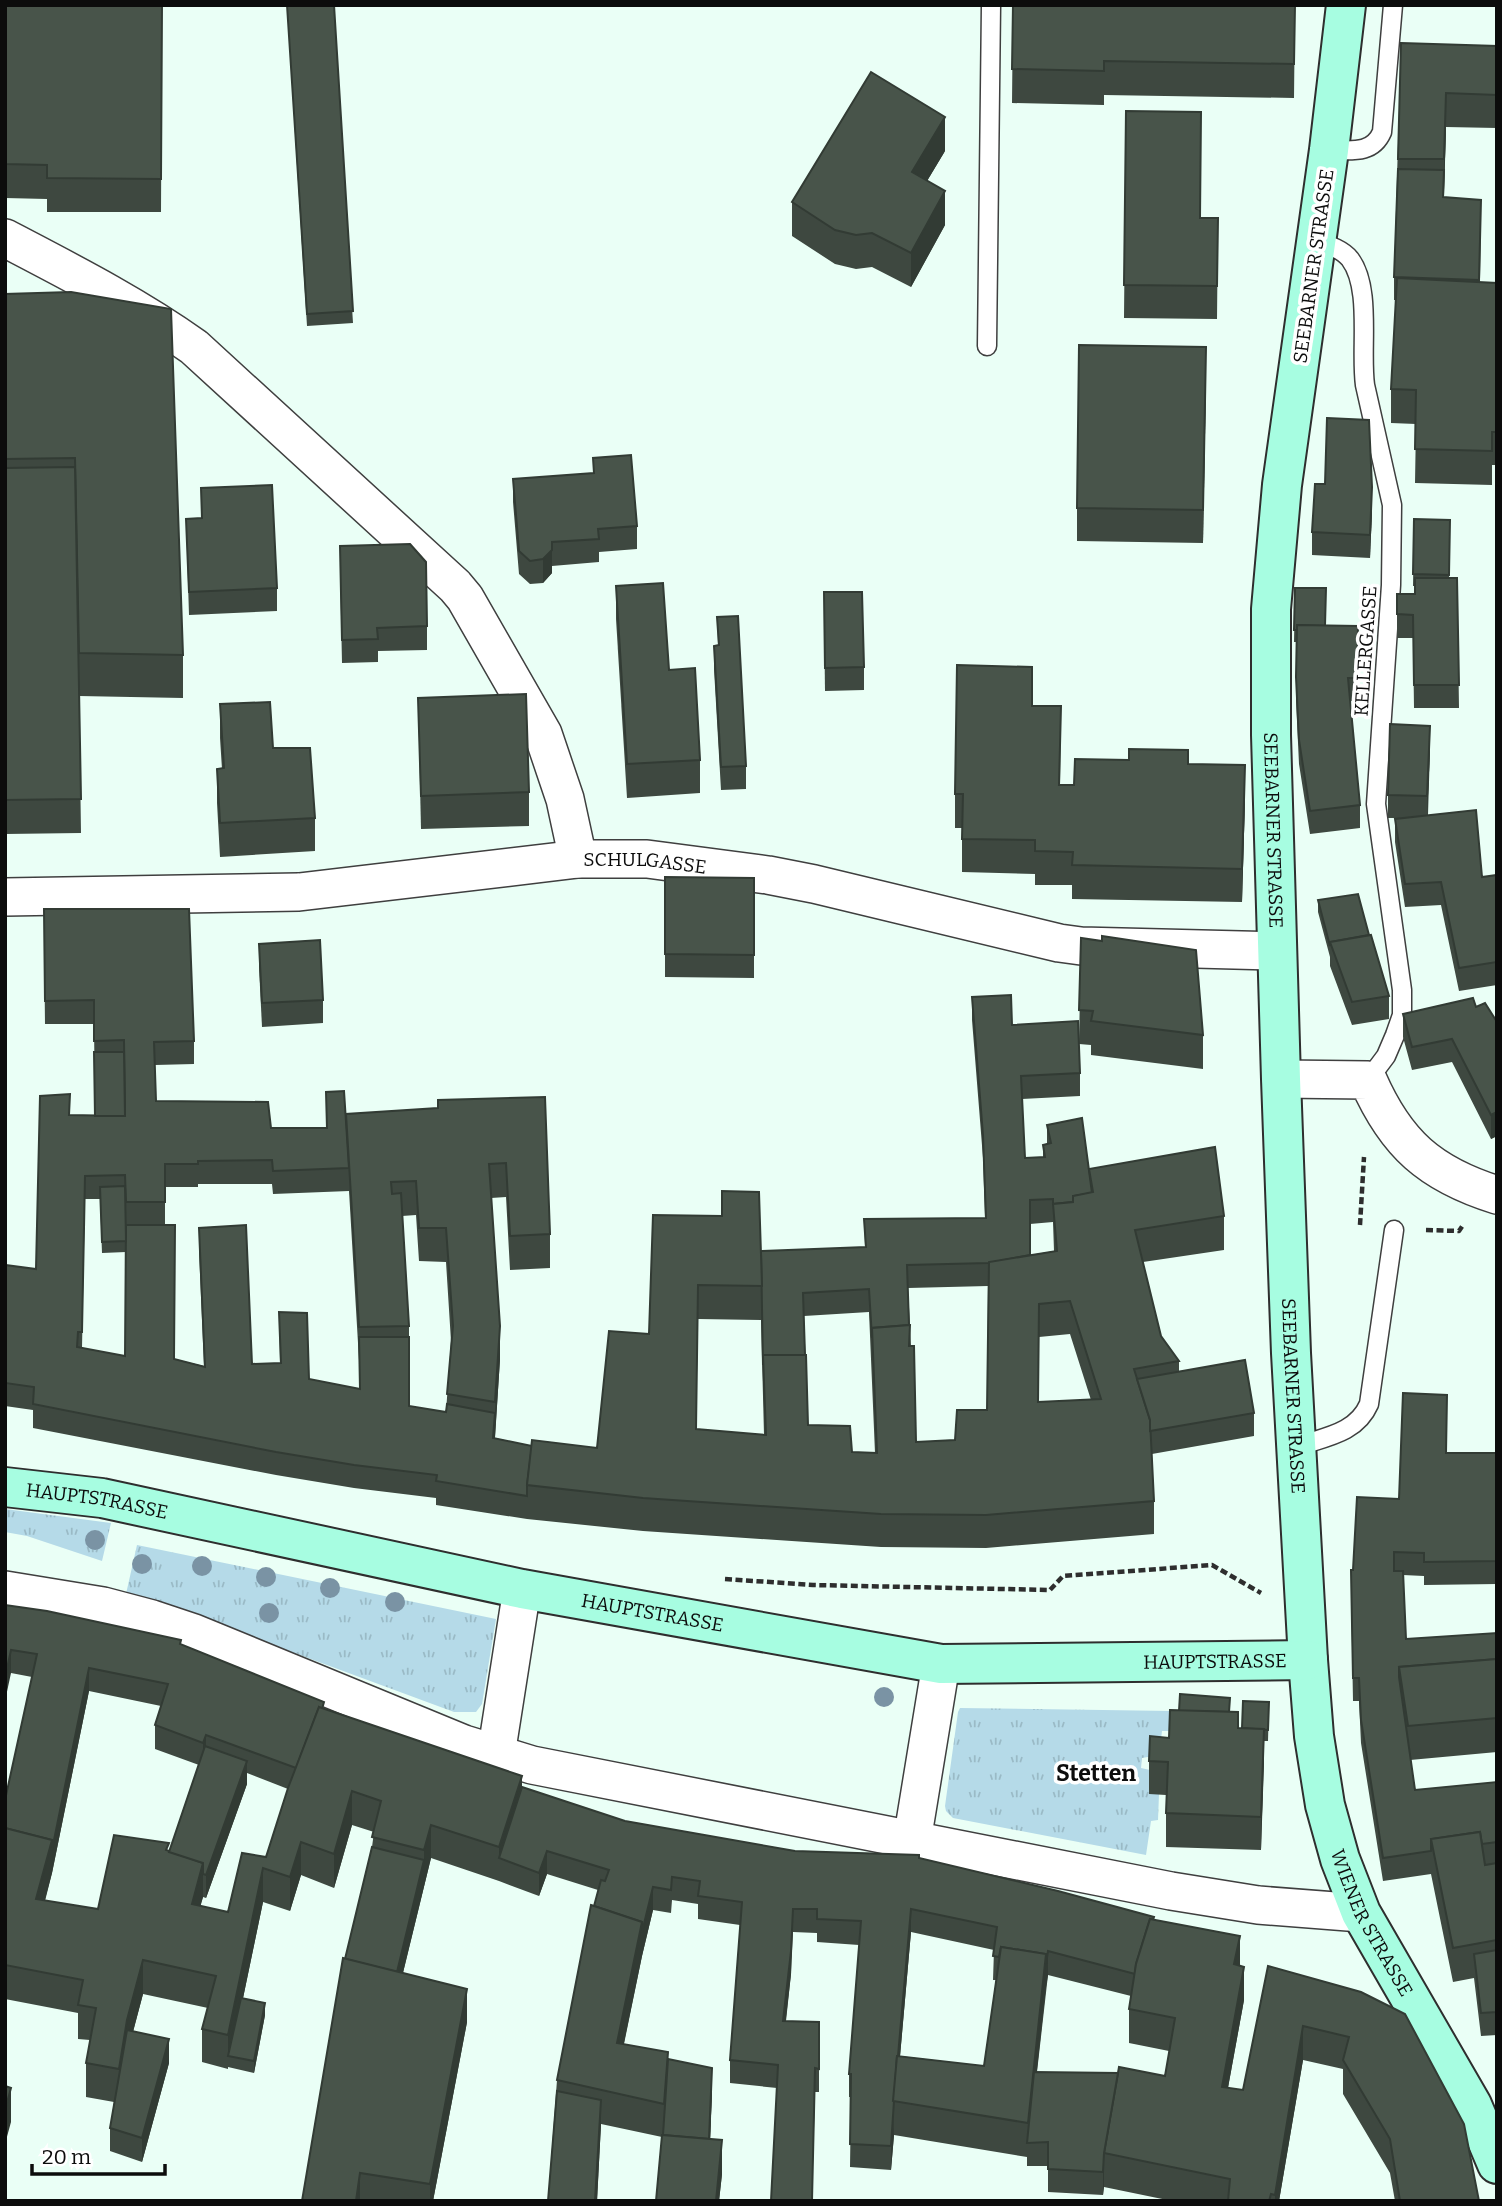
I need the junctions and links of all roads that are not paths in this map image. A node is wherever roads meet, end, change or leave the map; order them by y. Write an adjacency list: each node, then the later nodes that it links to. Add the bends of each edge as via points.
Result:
1 (991, 5): 7 (lane)
2 (1346, 5): 4 (main road, SEEBARNER STRASSE)
3 (1393, 5): 4 (lane, via 1379,140 1370,148)
4 (1329, 150): 6 (main road, SEEBARNER STRASSE)
5 (5, 238): 8 (street, via 126,302 194,348 455,586 543,734 565,799)
6 (1316, 242): 10 (main road, SEEBARNER STRASSE, via 1282,485 1271,609); 12 (lane, KELLERGASSE, via 1333,246 1349,258 1363,289 1362,365 1392,505 1376,804 1400,965 1402,1015 1386,1056)
7 (987, 346)
8 (578, 859): 9 (street, SCHULGASSE, via 299,892); 10 (street, SCHULGASSE, via 647,859 768,875 1059,943)
9 (5, 897)
10 (1277, 951): 11 (main road, SEEBARNER STRASSE)
11 (1281, 1079): 12 (street); 15 (main road, SEEBARNER STRASSE)
12 (1368, 1080): 13 (street, via 1410,1148 1450,1176)
13 (1497, 1195)
14 (1395, 1230): 15 (lane, via 1369,1404 1363,1418 1353,1427)
15 (1296, 1447): 19 (main road, SEEBARNER STRASSE)
16 (5, 1486): 17 (main road, HAUPTSTRASSE, via 102,1498)
17 (523, 1589): 20 (main road, HAUPTSTRASSE); 21 (street)
18 (5, 1590): 21 (street, via 152,1619)
19 (1308, 1660): 20 (main road, HAUPTSTRASSE); 23 (main road, WIENER STRASSE, via 1325,1805)
20 (941, 1664): 22 (street)
21 (496, 1755): 22 (street)
22 (912, 1841): 23 (street, via 1258,1905)
23 (1361, 1913): 24 (main road, WIENER STRASSE, via 1472,2105)
24 (1497, 2164)

